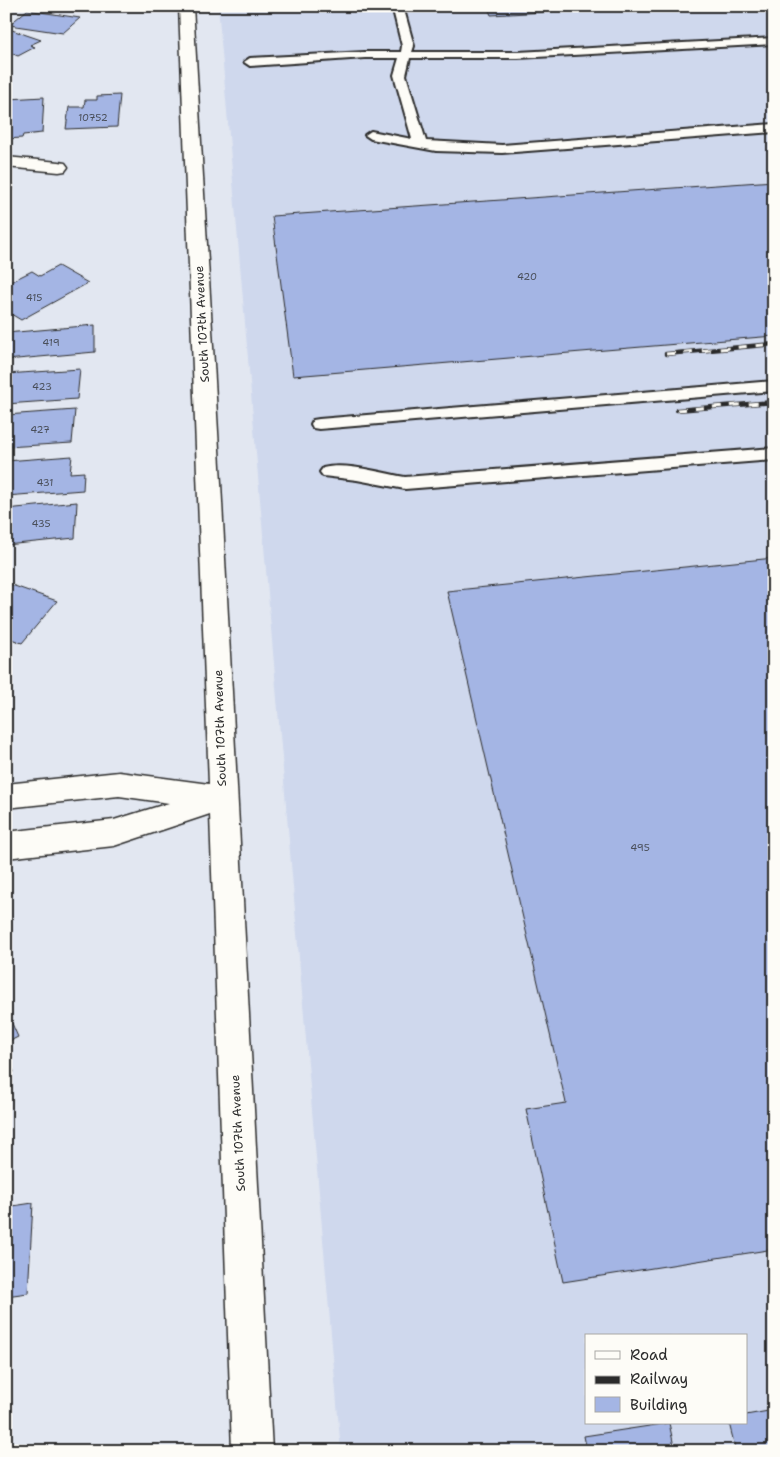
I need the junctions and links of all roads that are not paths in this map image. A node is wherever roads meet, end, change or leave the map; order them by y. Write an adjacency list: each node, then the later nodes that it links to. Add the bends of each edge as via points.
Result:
1 (186, 6): 16 (main road, South 107th Avenue)
2 (397, 6): 4 (lane, via 408,46)
3 (774, 41): 4 (lane, via 518,55)
4 (406, 55): 5 (lane); 8 (lane, via 400,75)
5 (250, 62)
6 (774, 128): 8 (lane, via 502,149)
7 (371, 135): 8 (lane)
8 (420, 144)
9 (6, 162): 10 (main road)
10 (59, 167)
11 (774, 386): 12 (lane)
12 (319, 424)
13 (774, 454): 14 (lane, via 405,483)
14 (329, 472)
15 (6, 796): 16 (main road, via 118,784)
16 (223, 798): 17 (main road, via 114,833); 18 (main road, South 107th Avenue)
17 (6, 845)
18 (252, 1451)

